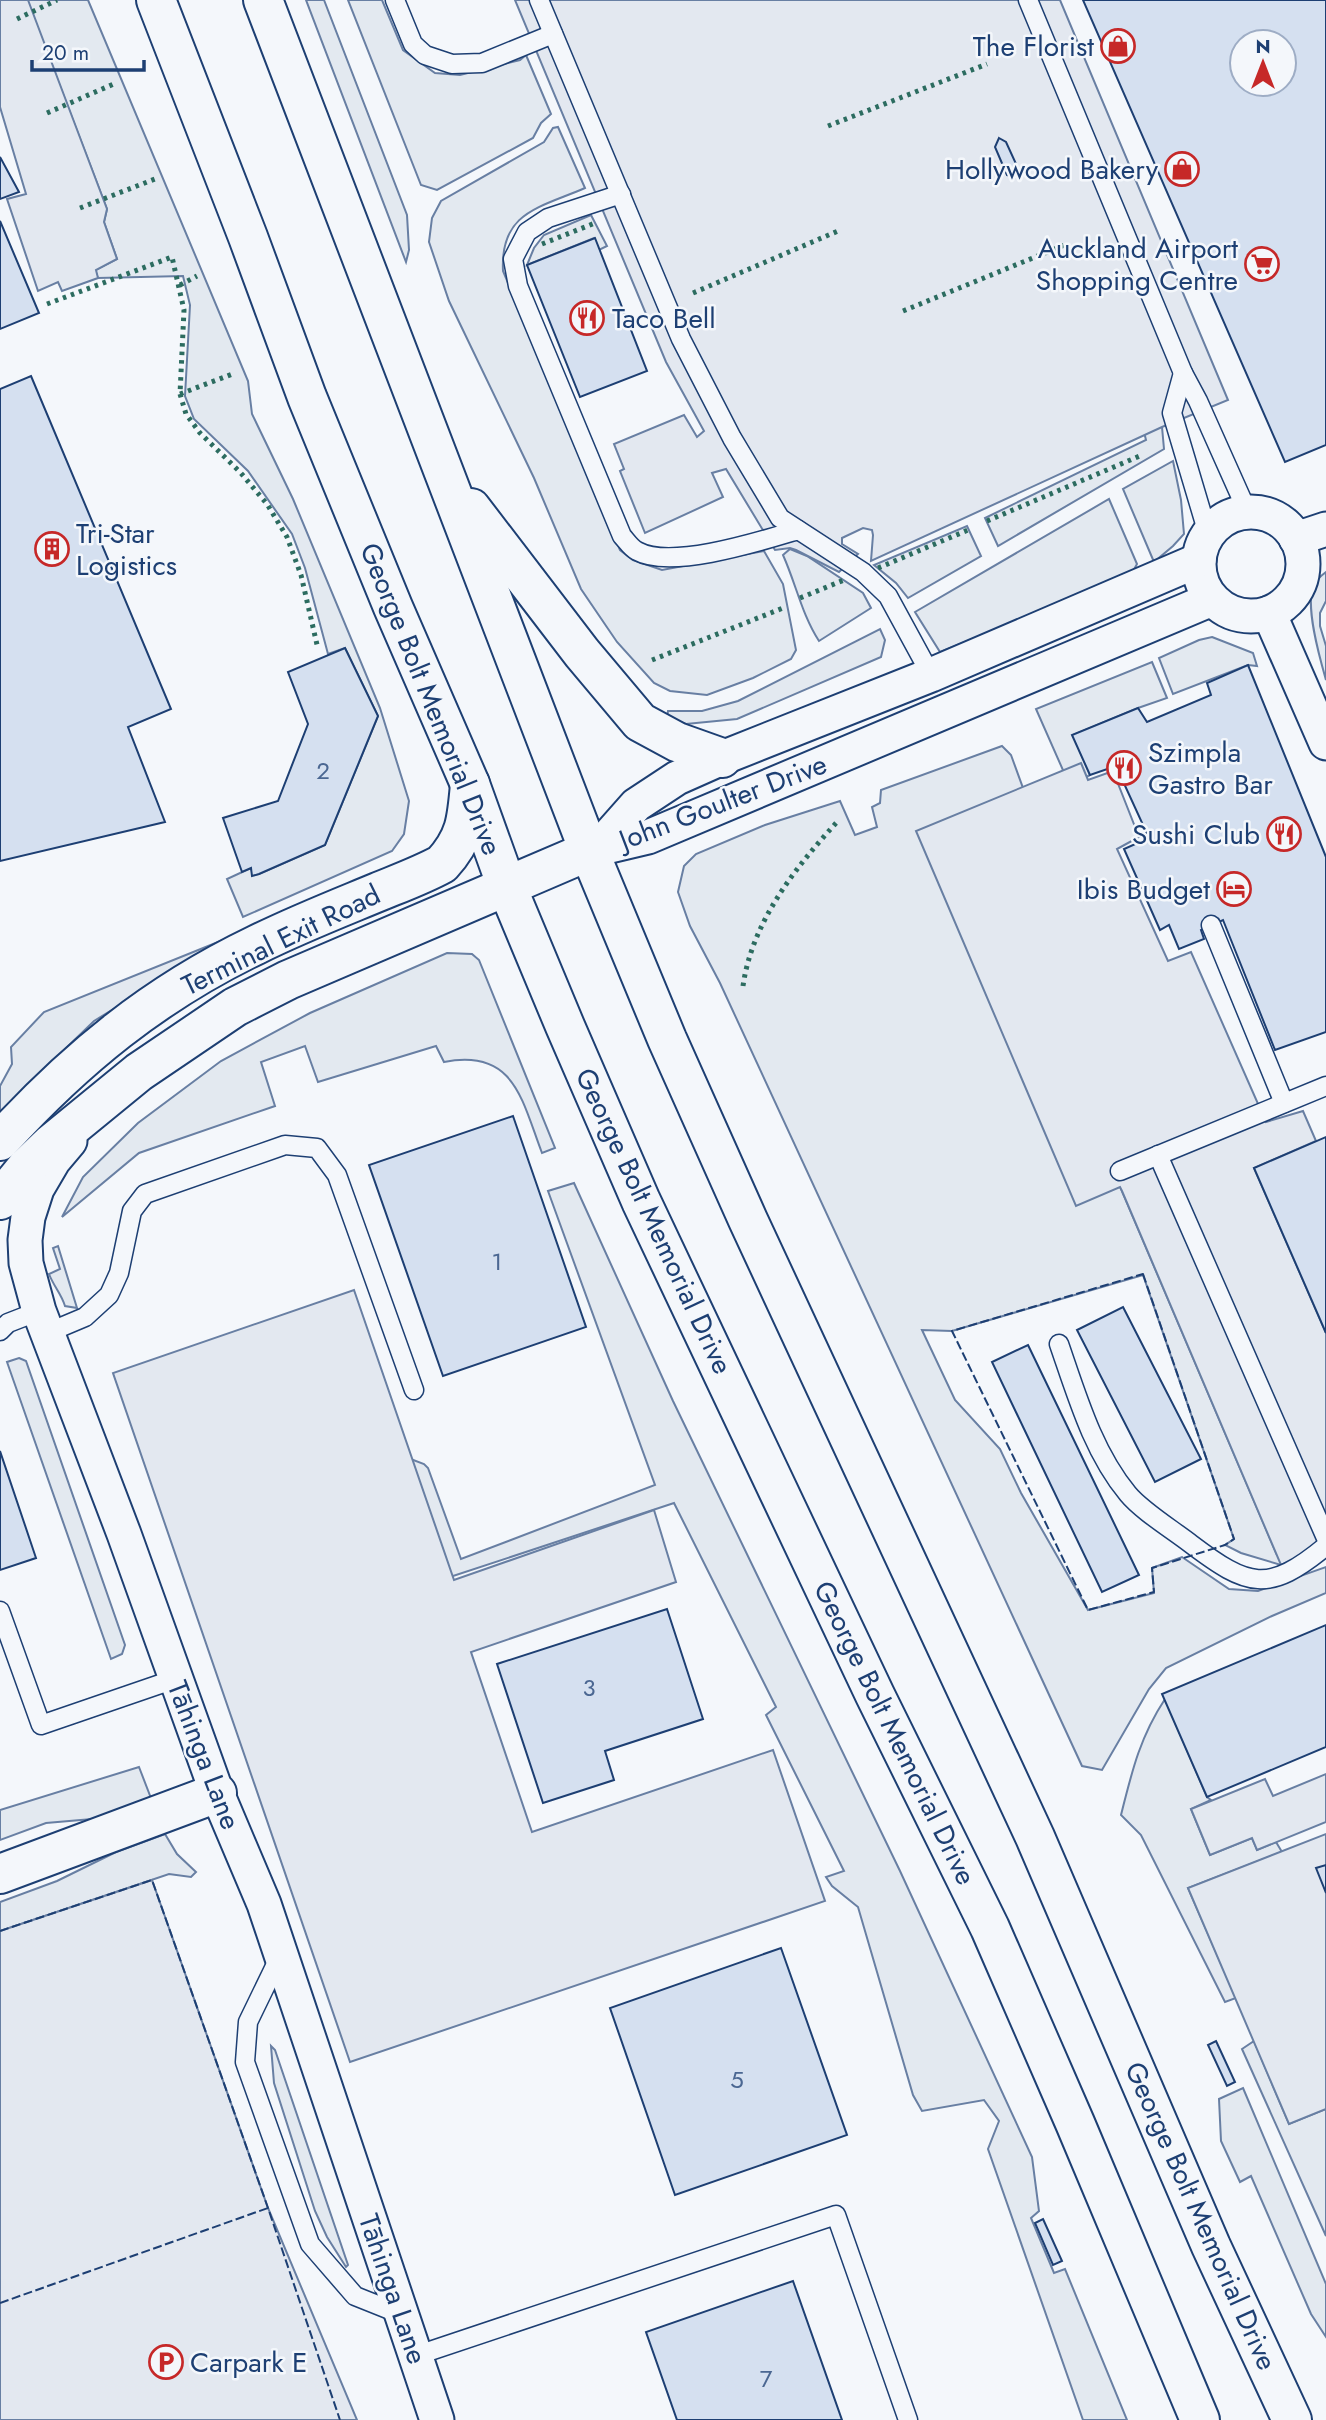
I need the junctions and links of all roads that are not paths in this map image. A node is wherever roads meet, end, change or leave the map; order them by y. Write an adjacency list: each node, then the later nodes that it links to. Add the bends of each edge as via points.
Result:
1 (156, 0): 19 (main road, George Bolt Memorial Drive, via 307,397)
2 (263, 0): 9 (main road, George Bolt Memorial Drive)
3 (395, 0): 6 (lane, via 413,44 425,55 452,64 482,63)
4 (539, 0): 6 (lane)
5 (1028, 0): 8 (lane)
6 (553, 34): 7 (lane)
7 (621, 194): 11 (lane, via 681,339 733,438 780,518); 11 (lane, via 548,218 527,232 513,259 518,286 622,536 636,551 665,558 738,548)
8 (1183, 373): 10 (lane); 13 (lane, via 1172,413)
9 (446, 476): 18 (main road, via 640,722); 20 (main road, George Bolt Memorial Drive)
10 (1248, 513): 12 (street, via 1262,513); 13 (street, via 1219,523)
11 (798, 530): 16 (lane, via 863,572 888,596)
12 (1311, 534): 15 (street, via 1301,552 1300,582 1283,606)
13 (1203, 547): 14 (street, via 1200,578); 16 (street, John Goulter Drive)
14 (1213, 599): 15 (street, via 1236,615); 20 (street, John Goulter Drive, via 648,837)
15 (1269, 613): 17 (street)
16 (932, 675): 18 (street, John Goulter Drive)
17 (1326, 743)
18 (722, 758): 20 (street, John Goulter Drive, via 661,787)
19 (470, 785): 21 (main road, George Bolt Memorial Drive); 26 (main road, Terminal Exit Road, via 464,831 442,864 208,969 114,1032 65,1073)
20 (589, 851): 21 (main road, Terminal Exit Road); 46 (main road, George Bolt Memorial Drive, via 748,1220 1035,1837 1211,2246)
21 (507, 887): 25 (main road, Terminal Exit Road, via 235,1007); 45 (main road, George Bolt Memorial Drive, via 642,1201 990,1928)
22 (1211, 925): 24 (lane)
23 (1326, 1086): 24 (lane)
24 (1284, 1103): 27 (lane)
25 (100, 1104): 29 (main road, Terminal Exit Road, via 26,1168); 30 (street, Tāhinga Lane, via 54,1160 28,1217 26,1263)
26 (0, 1141)
27 (1158, 1155): 28 (lane); 34 (lane)
28 (1120, 1171)
29 (0, 1200)
30 (43, 1322): 31 (lane, via 8,1323); 33 (lane, via 85,1317 109,1296 119,1273 132,1211 145,1194 285,1145 317,1148 337,1175); 37 (street, Tāhinga Lane)
31 (0, 1331)
32 (1059, 1344): 35 (lane, via 1086,1421 1129,1496 1223,1568 1258,1581 1284,1575)
33 (414, 1390)
34 (1326, 1538)
35 (1326, 1546)
36 (0, 1611): 37 (lane, via 41,1725)
37 (175, 1679): 38 (street, Tāhinga Lane)
38 (217, 1793): 39 (main road); 40 (street, Tāhinga Lane)
39 (0, 1874)
40 (281, 1954): 41 (street, Tāhinga Lane); 41 (lane, via 247,2022 244,2062 310,2244 355,2296)
41 (400, 2314): 42 (street, Tāhinga Lane)
42 (415, 2356): 43 (street, Tāhinga Lane); 44 (lane, via 836,2215)
43 (437, 2420)
44 (908, 2420)
45 (1200, 2420)
46 (1292, 2420)

